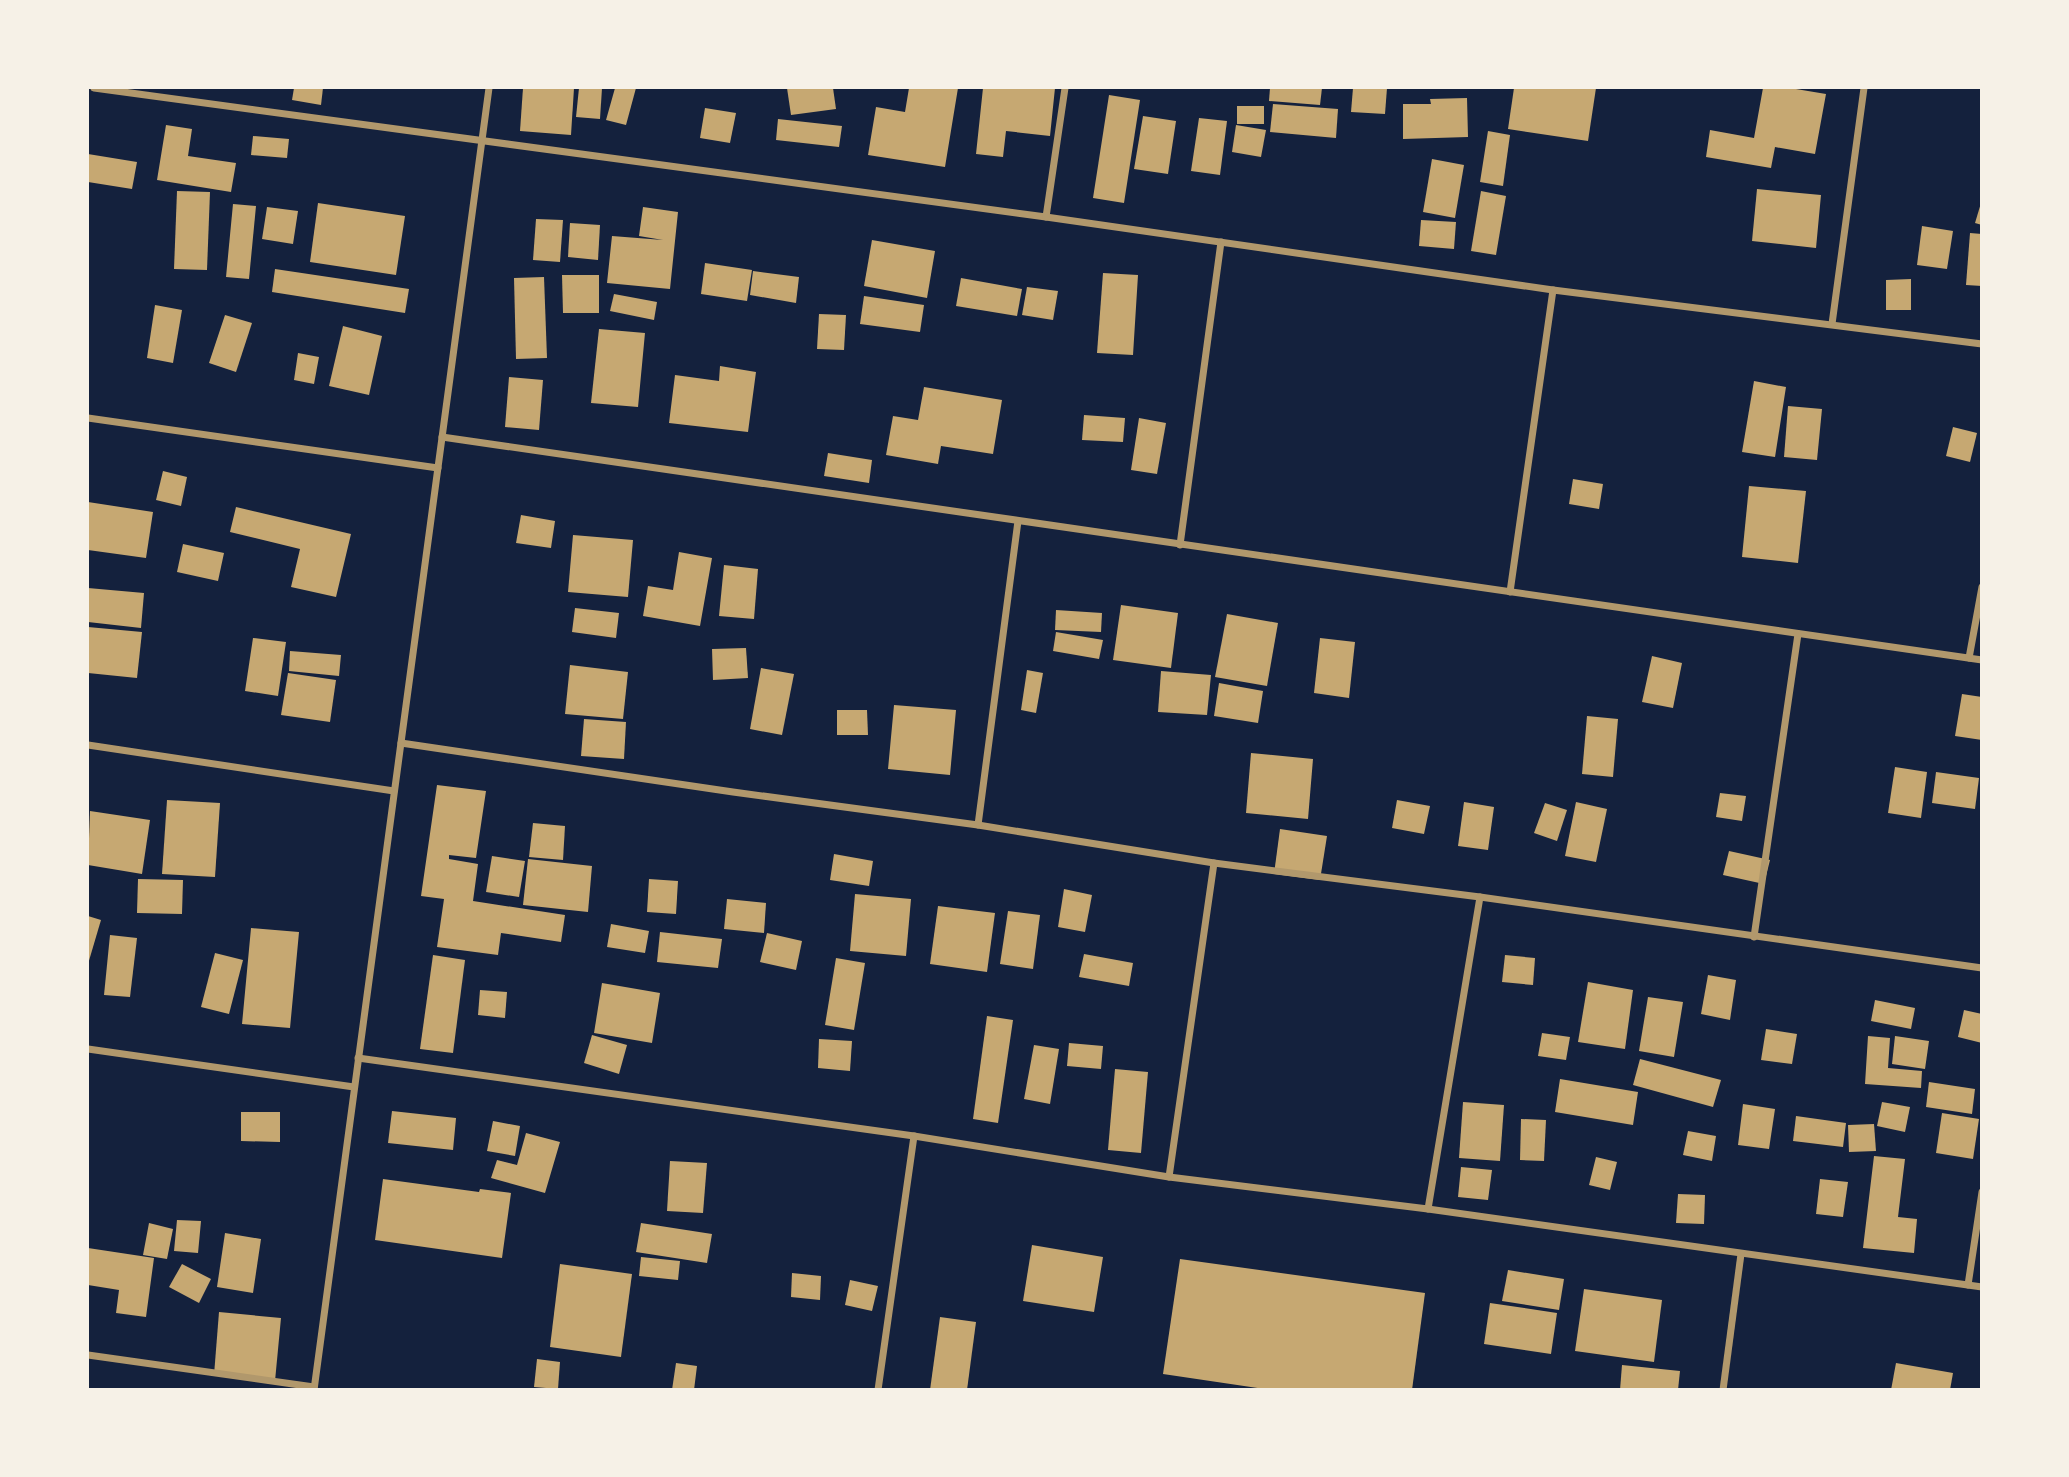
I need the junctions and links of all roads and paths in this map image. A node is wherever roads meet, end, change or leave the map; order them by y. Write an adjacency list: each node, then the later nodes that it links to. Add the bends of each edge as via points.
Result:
1 (94, 88): 5 (street)
2 (489, 88): 5 (street)
3 (1065, 88): 6 (street)
4 (1864, 88): 9 (street)
5 (482, 141): 6 (street); 12 (street)
6 (1046, 217): 7 (street)
7 (1221, 242): 8 (street); 15 (street)
8 (1553, 290): 9 (street); 17 (street)
9 (1832, 324): 10 (street)
10 (1982, 344)
11 (88, 418): 13 (street)
12 (442, 437): 13 (street); 14 (street)
13 (438, 468): 21 (street)
14 (1018, 521): 15 (street); 24 (street)
15 (1180, 545): 17 (street)
16 (1982, 587): 19 (street)
17 (1510, 592): 18 (street)
18 (1797, 634): 19 (street); 27 (street)
19 (1969, 659): 20 (street)
20 (1982, 660)
21 (401, 743): 23 (street); 24 (street)
22 (88, 745): 23 (street)
23 (394, 791): 30 (street)
24 (978, 825): 25 (street)
25 (1214, 863): 26 (street); 33 (street)
26 (1480, 897): 27 (street); 35 (street)
27 (1754, 937): 28 (street)
28 (1982, 968)
29 (88, 1049): 31 (street)
30 (358, 1058): 31 (street); 32 (street)
31 (354, 1087): 40 (street)
32 (914, 1136): 33 (street); 41 (street)
33 (1169, 1177): 35 (street)
34 (1982, 1192): 37 (street)
35 (1428, 1209): 36 (street)
36 (1741, 1254): 37 (street); 42 (street)
37 (1968, 1285): 38 (street)
38 (1982, 1287)
39 (88, 1356): 40 (street)
40 (314, 1388)
41 (878, 1390)
42 (1723, 1390)

